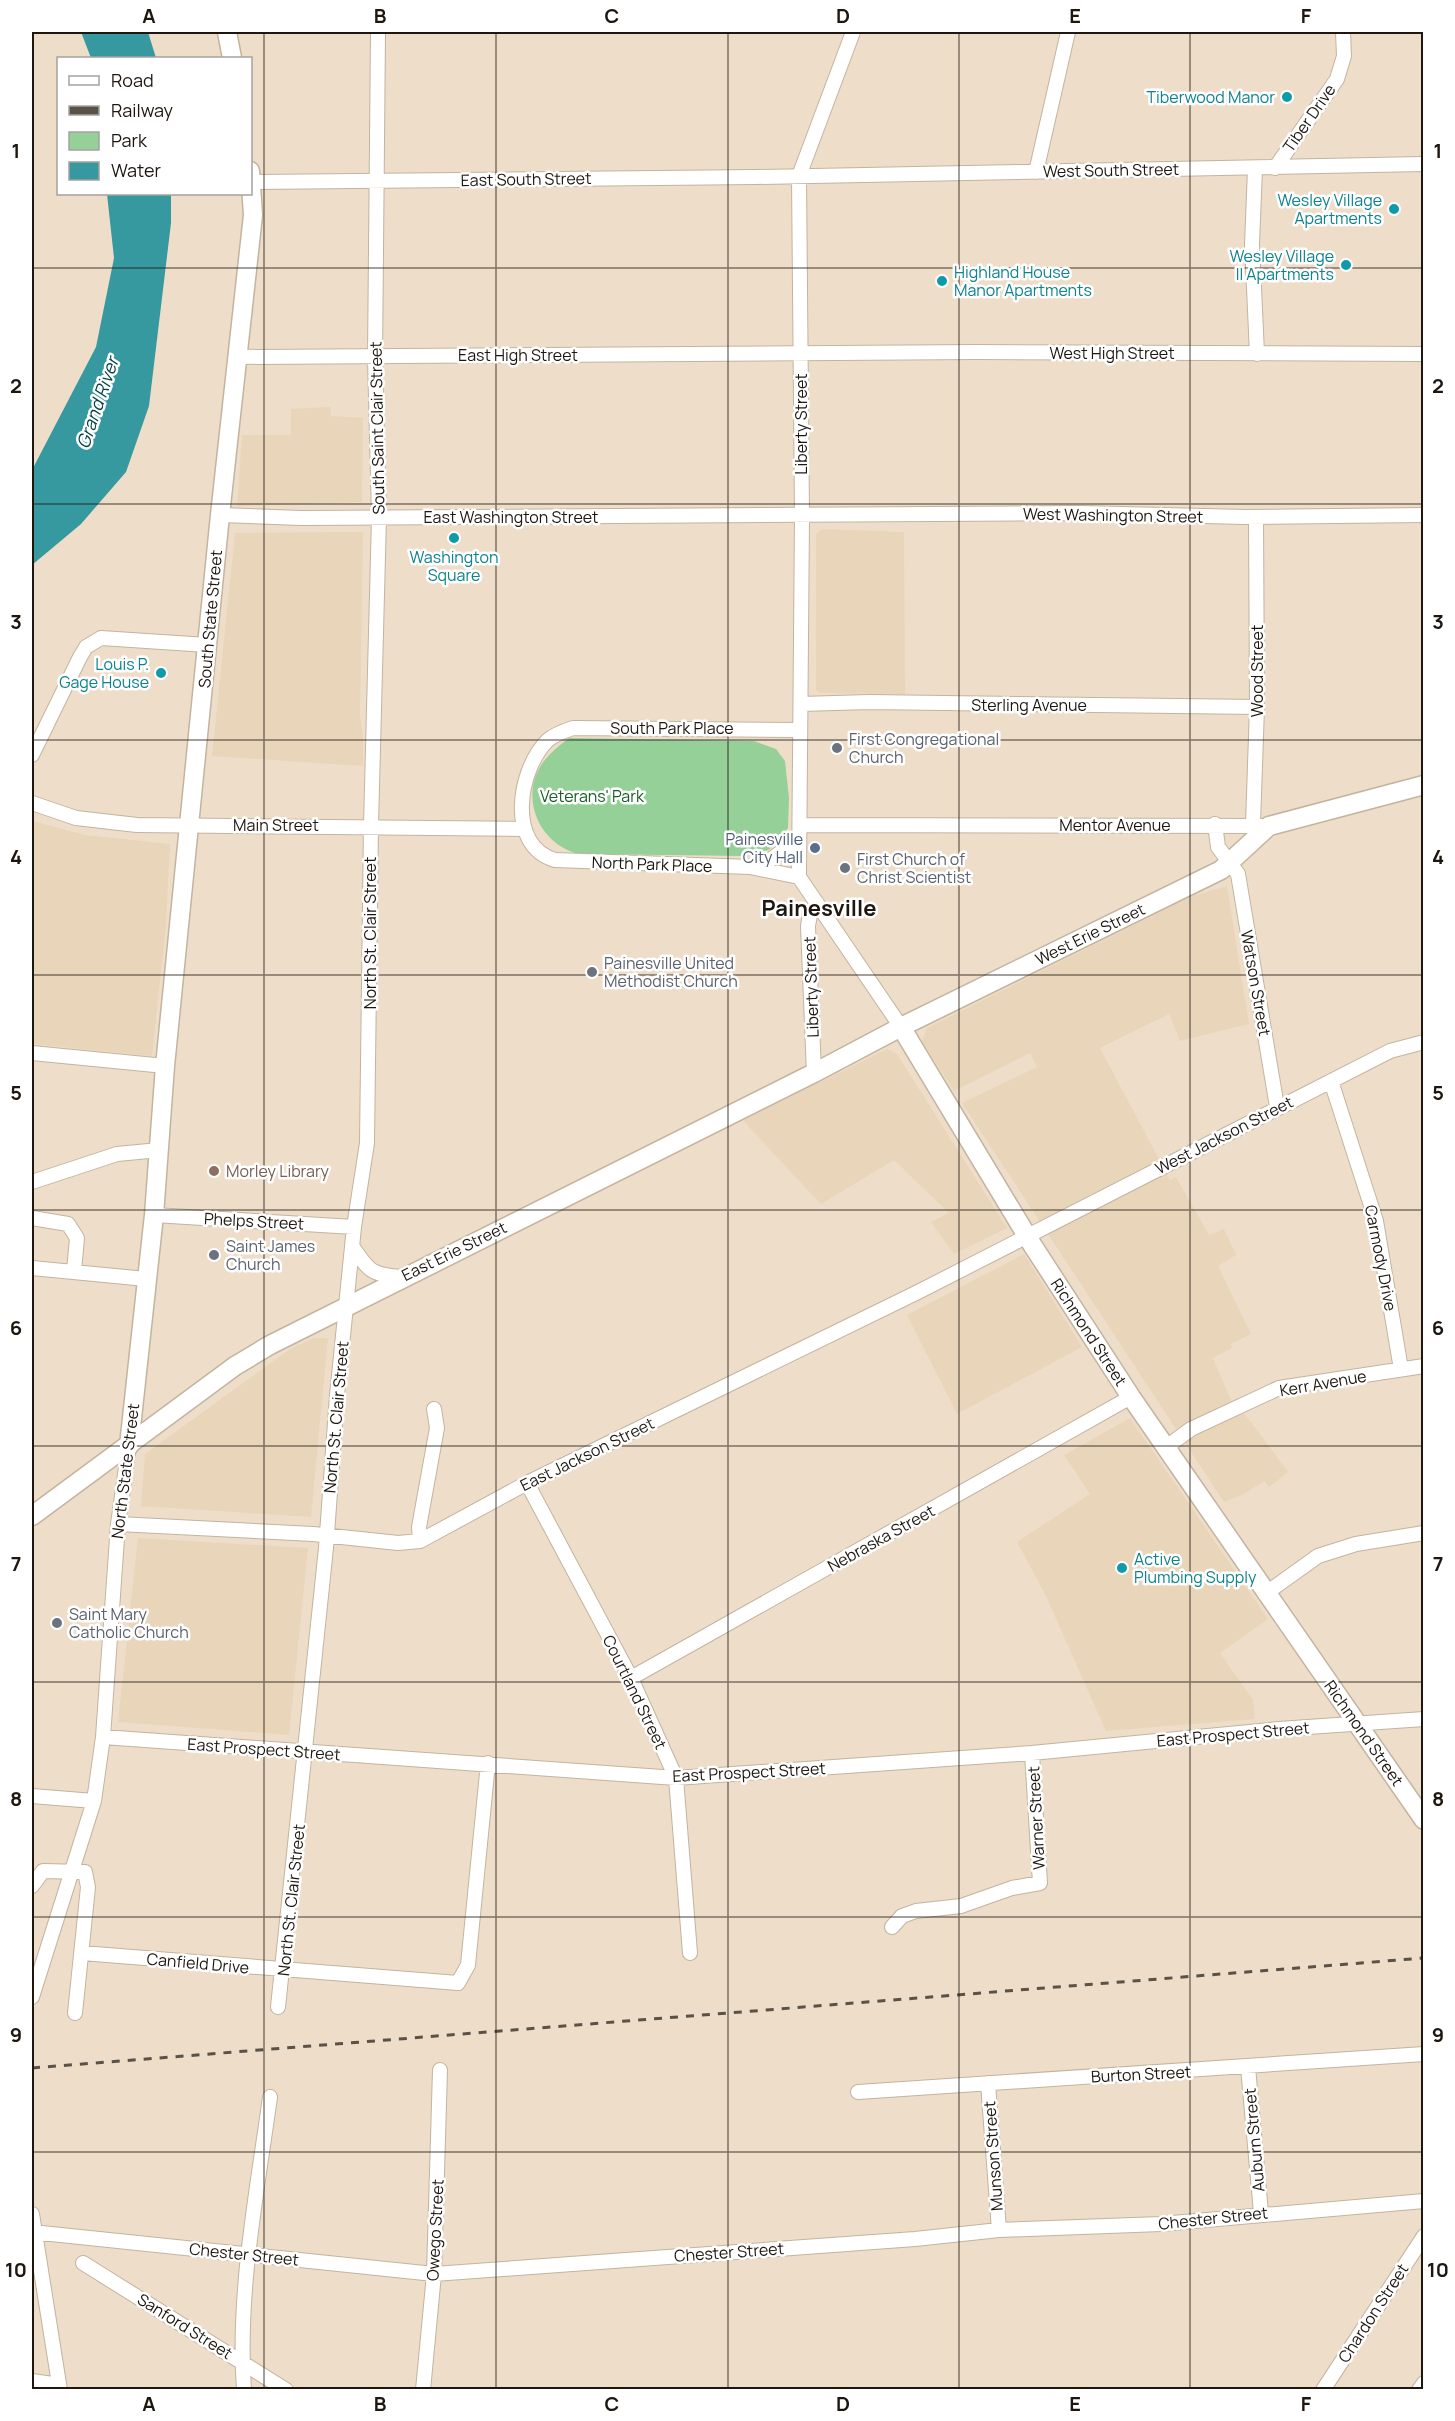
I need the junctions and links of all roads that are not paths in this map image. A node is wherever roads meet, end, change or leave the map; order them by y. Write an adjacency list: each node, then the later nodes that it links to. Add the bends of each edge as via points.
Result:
1 (228, 32): 6 (main road)
2 (378, 32): 13 (street, South Saint Clair Street)
3 (853, 32): 11 (street, Liberty Street)
4 (1068, 32): 10 (street)
5 (1343, 32): 8 (street, Tiber Drive, via 1344,56 1336,79)
6 (232, 57)
7 (1424, 164): 8 (street, West South Street)
8 (1275, 168): 9 (street, West South Street)
9 (1255, 169): 10 (street, West South Street); 16 (street, via 1252,244)
10 (1036, 172): 11 (street, West South Street)
11 (799, 176): 13 (street, East South Street); 15 (street, Liberty Street)
12 (252, 177): 13 (street, East South Street)
13 (376, 181): 19 (street, South Saint Clair Street)
14 (252, 195): 18 (main road, South State Street, via 253,215)
15 (801, 353): 16 (street, West High Street); 19 (street, East High Street); 22 (street, Liberty Street)
16 (1257, 354): 17 (street, West High Street)
17 (1424, 354)
18 (236, 357): 19 (street, East High Street); 20 (main road, South State Street)
19 (375, 358): 23 (street, South Saint Clair Street)
20 (220, 514): 23 (street, East Washington Street); 25 (main road, South State Street)
21 (1424, 515): 24 (street, West Washington Street)
22 (802, 516): 23 (street, East Washington Street); 24 (street, West Washington Street, via 1080,513); 26 (street, Liberty Street)
23 (379, 517): 34 (street, South Saint Clair Street)
24 (1256, 517): 27 (street, Wood Street)
25 (207, 645): 29 (street, via 101,638 93,642 80,657); 33 (main road, South State Street)
26 (801, 704): 27 (street, Sterling Avenue); 28 (street, Liberty Street)
27 (1257, 707): 35 (street, Wood Street)
28 (798, 730): 36 (street, South Park Place, via 573,728 548,740 526,776); 37 (street, Liberty Street)
29 (32, 755)
30 (1424, 785): 35 (main road, Mentor Avenue)
31 (32, 803): 33 (street, Main Street, via 76,818 106,823)
32 (1215, 824): 35 (street, Mentor Avenue); 37 (street, Mentor Avenue); 38 (street, Watson Street, via 1218,847)
33 (190, 825): 34 (street, Main Street); 45 (main road, South State Street)
34 (371, 825): 36 (street, Main Street); 53 (street, North St. Clair Street, via 368,1128)
35 (1261, 825): 38 (main road, West Erie Street)
36 (524, 829): 39 (street, North Park Place, via 536,851 555,860)
37 (800, 832): 39 (street, North Park Place, via 769,861); 40 (street)
38 (1230, 861): 42 (main road, West Erie Street, via 1221,870); 48 (street, Watson Street, via 1238,874)
39 (750, 867): 40 (street, North Park Place)
40 (799, 877): 41 (street, Richmond Street)
41 (817, 903): 42 (street, Richmond Street); 46 (street, Liberty Street, via 808,926)
42 (901, 1027): 46 (main road, East Erie Street); 54 (main road, Richmond Street)
43 (1424, 1042): 47 (street, West Jackson Street, via 1390,1051)
44 (32, 1053): 45 (street)
45 (165, 1066): 49 (main road, North State Street)
46 (814, 1073): 58 (main road, East Erie Street)
47 (1331, 1080): 48 (street, West Jackson Street); 62 (street, Carmody Drive, via 1376,1221)
48 (1277, 1107): 54 (street, West Jackson Street)
49 (159, 1150): 50 (street, via 117,1154); 51 (main road, North State Street)
50 (32, 1182)
51 (154, 1215): 53 (street, Phelps Street); 59 (main road, North State Street)
52 (32, 1218): 57 (street, via 68,1224 76,1238)
53 (354, 1227): 55 (street, North St. Clair Street)
54 (1027, 1235): 63 (main road, Richmond Street); 67 (street, East Jackson Street)
55 (352, 1246): 58 (street, via 368,1269 379,1276); 60 (street, North St. Clair Street)
56 (32, 1268): 57 (street)
57 (74, 1271): 59 (street)
58 (402, 1277): 60 (main road, East Erie Street)
59 (146, 1279): 65 (main road, North State Street)
60 (347, 1305): 65 (main road, East Erie Street, via 235,1366); 71 (street, North St. Clair Street)
61 (1424, 1366): 62 (street, Kerr Avenue)
62 (1401, 1369): 66 (street, Kerr Avenue, via 1279,1388 1191,1429)
63 (1131, 1397): 66 (main road, Richmond Street); 74 (street, Nebraska Street)
64 (434, 1409): 72 (street, via 437,1428 419,1527)
65 (129, 1446): 68 (main road, East Erie Street); 69 (street, North State Street)
66 (1165, 1448): 73 (main road, Richmond Street)
67 (527, 1483): 72 (street, East Jackson Street); 74 (street, Courtland Street)
68 (32, 1516)
69 (118, 1524): 71 (street, East Jackson Street); 77 (street, North State Street)
70 (1424, 1533): 73 (street, via 1356,1544 1318,1556)
71 (326, 1536): 72 (street, East Jackson Street, via 398,1543); 78 (street, North St. Clair Street)
72 (420, 1541)
73 (1265, 1594): 76 (main road, Richmond Street)
74 (631, 1678): 81 (street, Courtland Street)
75 (1424, 1719): 76 (street, East Prospect Street)
76 (1359, 1724): 79 (street, East Prospect Street); 84 (main road, Richmond Street)
77 (103, 1737): 78 (street, East Prospect Street); 83 (street, North State Street)
78 (306, 1753): 80 (street, East Prospect Street); 90 (street, North St. Clair Street)
79 (1032, 1753): 81 (street, East Prospect Street); 87 (street, Warner Street, via 1040,1883 1012,1888 961,1906 916,1911 902,1916)
80 (488, 1763): 81 (street, East Prospect Street); 90 (street, Canfield Drive, via 468,1965 458,1983)
81 (676, 1778): 89 (street, Courtland Street)
82 (32, 1796): 83 (street)
83 (94, 1801): 85 (street, North State Street)
84 (1424, 1820)
85 (70, 1872): 86 (street, via 43,1871); 88 (street, via 84,1872 88,1887); 91 (street, North State Street)
86 (32, 1886)
87 (892, 1927)
88 (82, 1953): 90 (street, Canfield Drive); 93 (street)
89 (690, 1953)
90 (284, 1971): 92 (street, North St. Clair Street)
91 (32, 1997)
92 (278, 2007)
93 (75, 2013)
94 (1424, 2054): 95 (street, Burton Street)
95 (1248, 2067): 97 (street, Burton Street); 101 (street, Auburn Street)
96 (440, 2070): 108 (street, Owego Street)
97 (987, 2083): 98 (street, Burton Street); 103 (street, Munson Street)
98 (858, 2092)
99 (270, 2097): 106 (street)
100 (1424, 2201): 101 (street, Chester Street)
101 (1261, 2213): 103 (street, Chester Street, via 1161,2224)
102 (32, 2214): 104 (street)
103 (999, 2230): 108 (street, Chester Street)
104 (33, 2233): 106 (street, Chester Street); 112 (street)
105 (1424, 2236): 116 (street, Chardon Street)
106 (249, 2254): 108 (street, Chester Street); 109 (street)
107 (83, 2263): 109 (street, Sanford Street)
108 (434, 2274): 115 (street, Owego Street)
109 (242, 2361): 113 (street); 114 (street, Sanford Street)
110 (32, 2381): 112 (street)
111 (1424, 2383): 117 (street)
112 (59, 2387)
113 (244, 2390)
114 (286, 2390)
115 (423, 2390)
116 (1323, 2390)
117 (1419, 2390)

